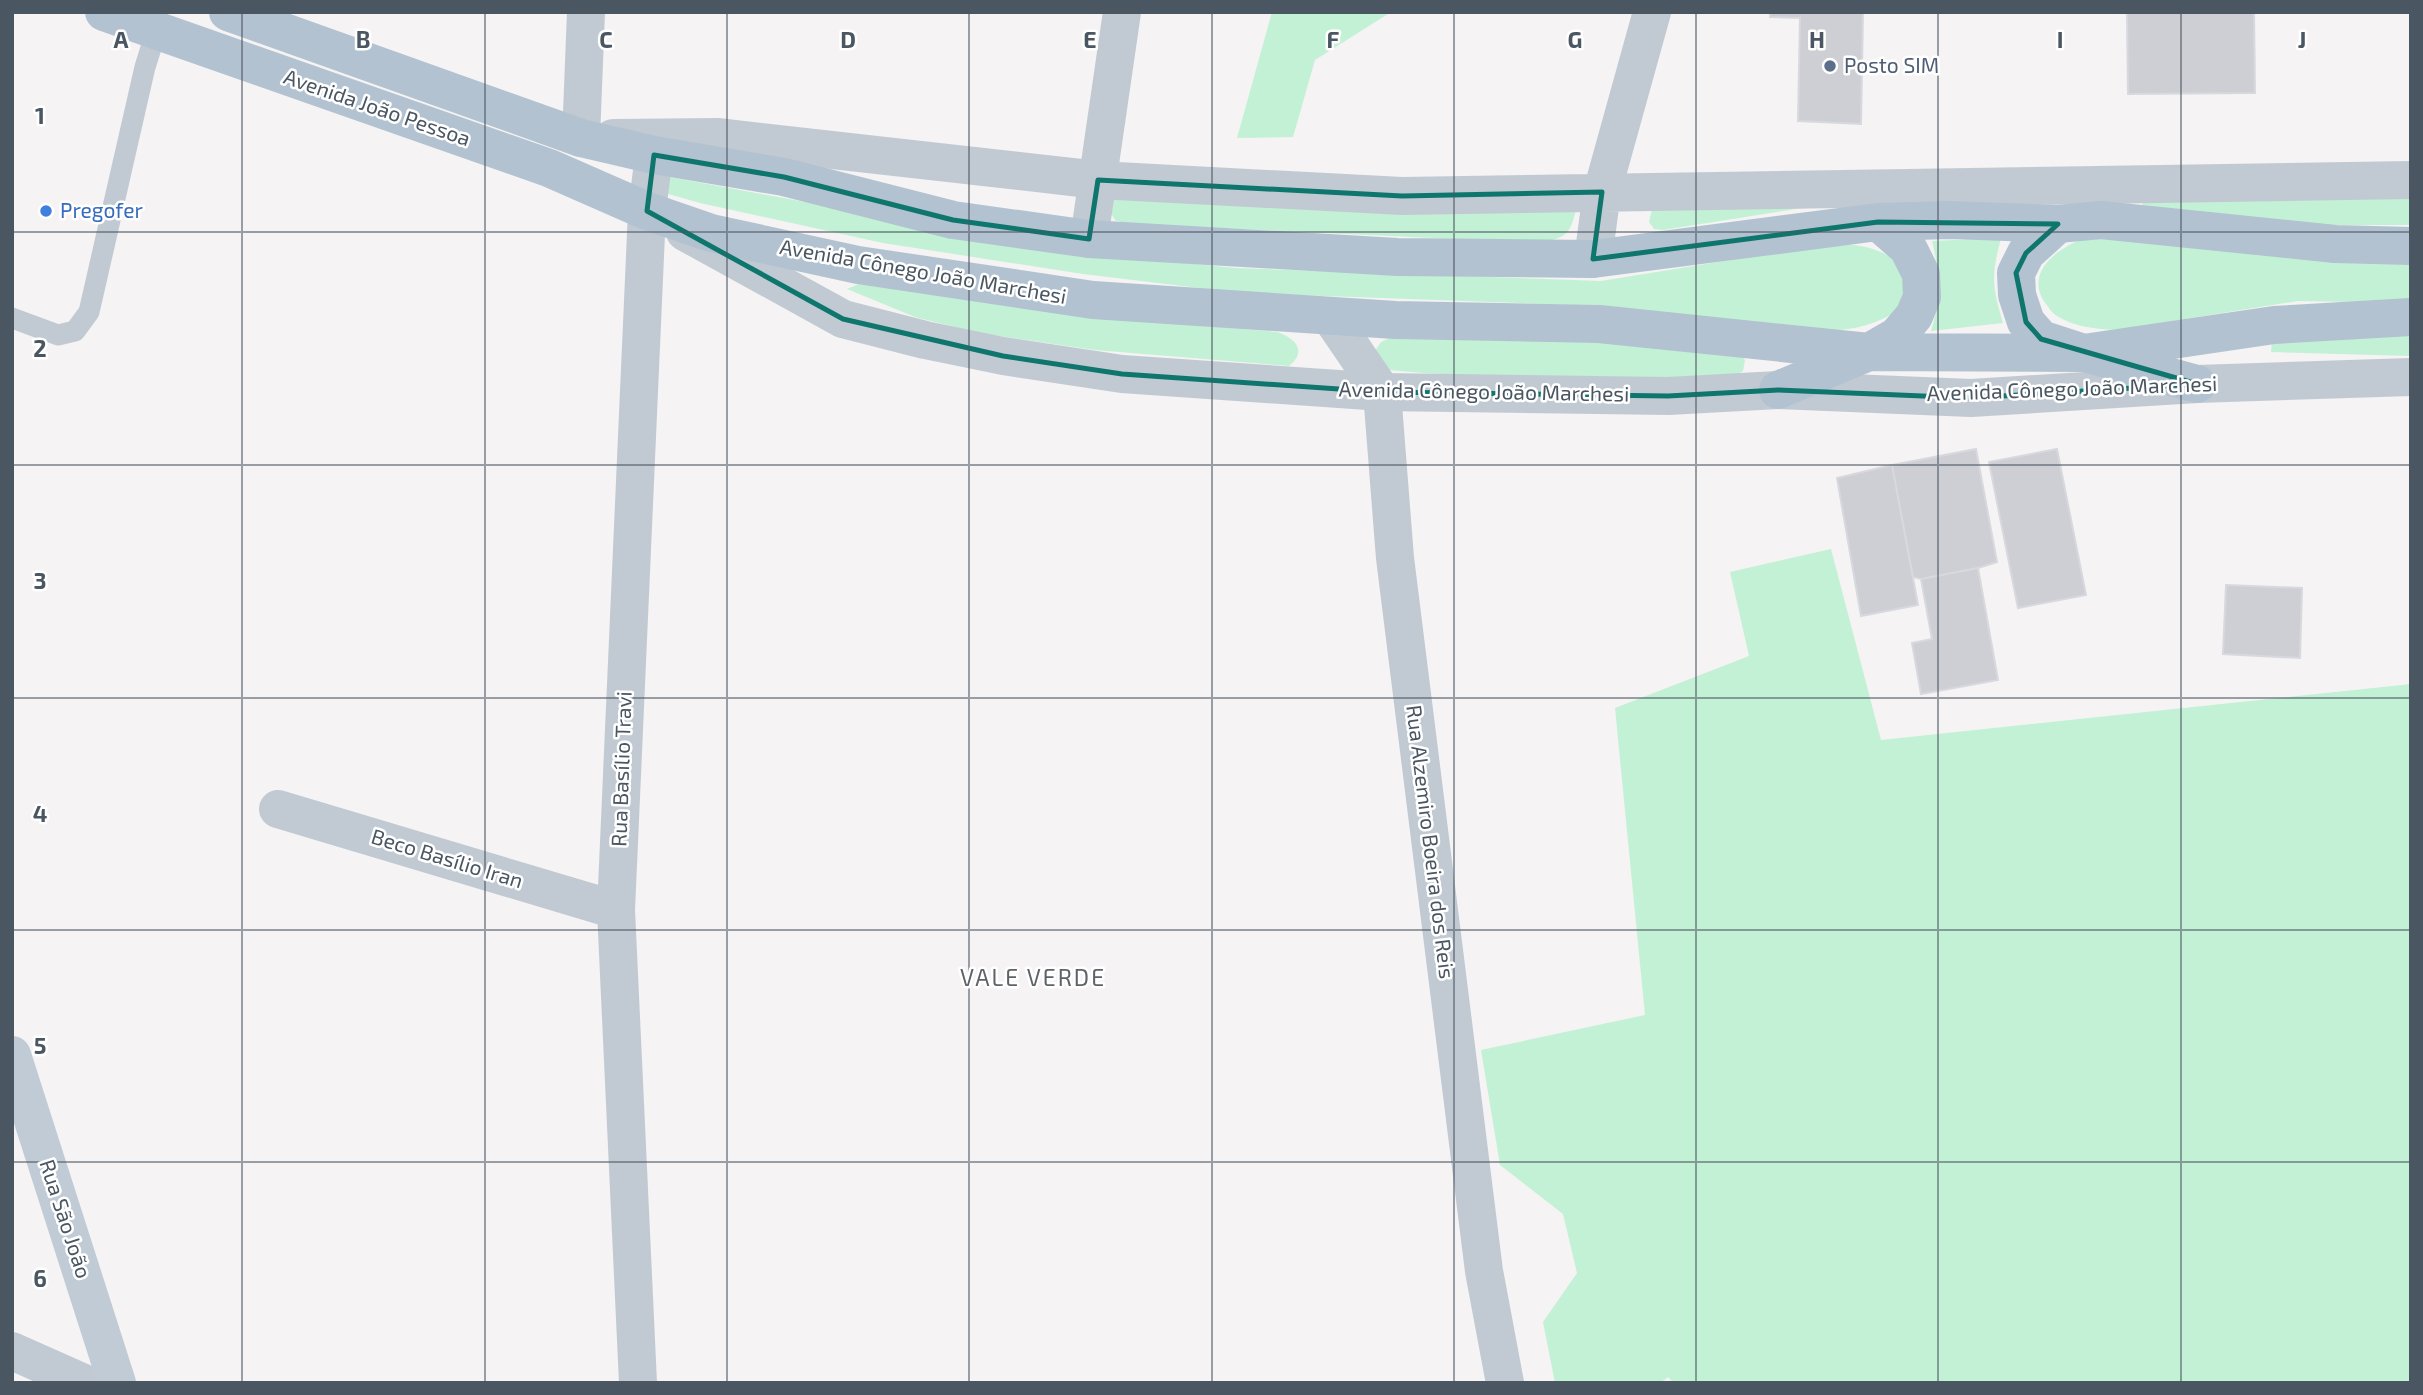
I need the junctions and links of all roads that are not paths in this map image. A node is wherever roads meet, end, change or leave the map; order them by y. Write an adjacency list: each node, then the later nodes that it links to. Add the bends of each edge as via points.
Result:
1 (104, 12): 6 (main road, Avenida João Pessoa)
2 (228, 12): 7 (main road, Avenida João Pessoa)
3 (586, 12): 7 (street)
4 (1122, 12): 9 (street)
5 (1652, 12): 11 (street)
6 (156, 32): 12 (main road, Avenida João Pessoa, via 550,169); 20 (lane, via 89,312 75,331 58,334)
7 (581, 138): 8 (main road, Avenida João Pessoa); 9 (street, via 717,137)
8 (654, 155): 12 (street, Rua Basílio Travi); 15 (main road, via 785,177 953,220)
9 (1098, 180): 11 (street, via 1402,196); 15 (street)
10 (2411, 180): 11 (street)
11 (1602, 192): 17 (street)
12 (647, 211): 18 (main road, Avenida Cônego João Marchesi, via 711,233 858,265 1093,300); 26 (street, Avenida Cônego João Marchesi, via 842,319 925,340 1122,374); 28 (street, Rua Basílio Travi)
13 (1878, 222): 14 (main road); 17 (main road); 21 (main road, via 1908,248 1921,274 1922,297 1914,316 1897,336)
14 (2058, 224): 16 (main road, via 2101,220 2334,244); 22 (main road, via 2026,253 2016,272 2017,295 2026,322 2042,339)
15 (1089, 239): 17 (main road, via 1397,257)
16 (2411, 246)
17 (1593, 259)
18 (1330, 316): 21 (main road, Avenida Cônego João Marchesi, via 1599,324); 26 (street, Rua Alzemiro Boeira dos Reis)
19 (2411, 317): 22 (main road, Avenida Cônego João Marchesi, via 2274,325)
20 (12, 318)
21 (1869, 352): 22 (main road, Avenida Cônego João Marchesi); 25 (main road)
22 (2084, 353): 24 (main road)
23 (2411, 377): 24 (street, Avenida Cônego João Marchesi)
24 (2197, 384): 25 (street, Avenida Cônego João Marchesi, via 1971,398)
25 (1778, 390): 26 (street, Avenida Cônego João Marchesi, via 1668,396)
26 (1382, 392): 34 (street, Rua Alzemiro Boeira dos Reis, via 1398,586 1484,1271)
27 (278, 809): 28 (street, Beco Basílio Iran)
28 (616, 910): 33 (street, Rua Basílio Travi)
29 (12, 1055): 32 (main road, Rua São João)
30 (12, 1351): 31 (street)
31 (84, 1383)
32 (117, 1383)
33 (638, 1383)
34 (1505, 1383)

